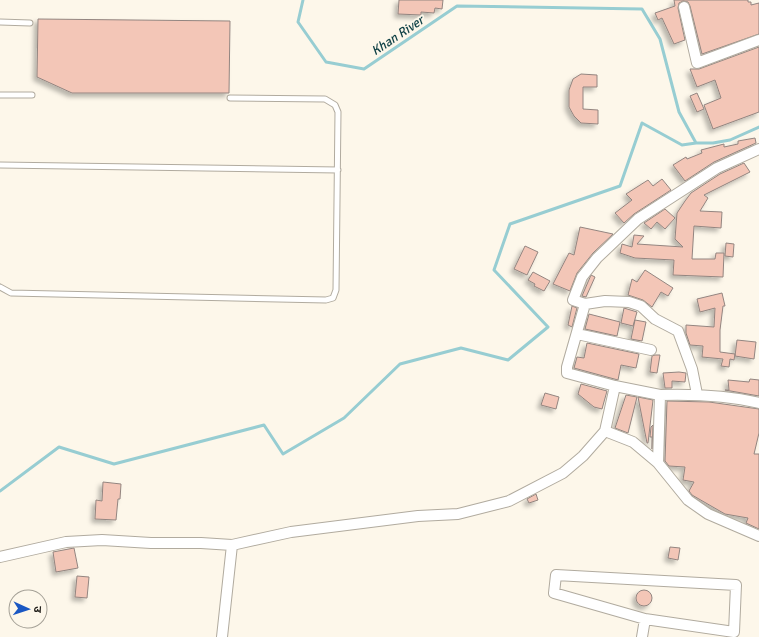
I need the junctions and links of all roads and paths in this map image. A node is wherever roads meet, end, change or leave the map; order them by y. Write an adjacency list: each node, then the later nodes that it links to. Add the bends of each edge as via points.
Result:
1 (684, 7): 4 (street, via 697,63)
2 (0, 22): 3 (lane)
3 (30, 23)
4 (759, 40)
5 (0, 95): 6 (lane)
6 (32, 95)
7 (230, 98): 10 (lane, via 314,98 335,105 338,112)
8 (759, 149): 12 (street, via 717,168 638,219 597,258 582,277 574,300)
9 (0, 165): 10 (lane)
10 (338, 170): 11 (lane, via 336,290 333,298 326,300 11,293)
11 (0, 287)
12 (586, 304): 13 (street); 16 (street, via 605,301 629,302 641,306 655,319 678,331 692,369)
13 (577, 334): 14 (street); 15 (street, via 567,373)
14 (651, 350)
15 (615, 386): 17 (street); 19 (street)
16 (697, 394): 17 (street); 18 (street, via 737,397)
17 (660, 395): 20 (street)
18 (759, 403)
19 (605, 431): 20 (street, via 633,442); 22 (street, via 564,473 509,501 458,514 418,516 291,532)
20 (658, 463): 21 (street, via 688,500 708,514)
21 (759, 536)
22 (232, 546): 23 (street, via 102,540 66,542); 25 (street)
23 (0, 557)
24 (645, 619): 24 (street, via 734,632 736,585 556,575 554,593); 26 (street)
25 (222, 637)
26 (642, 637)

